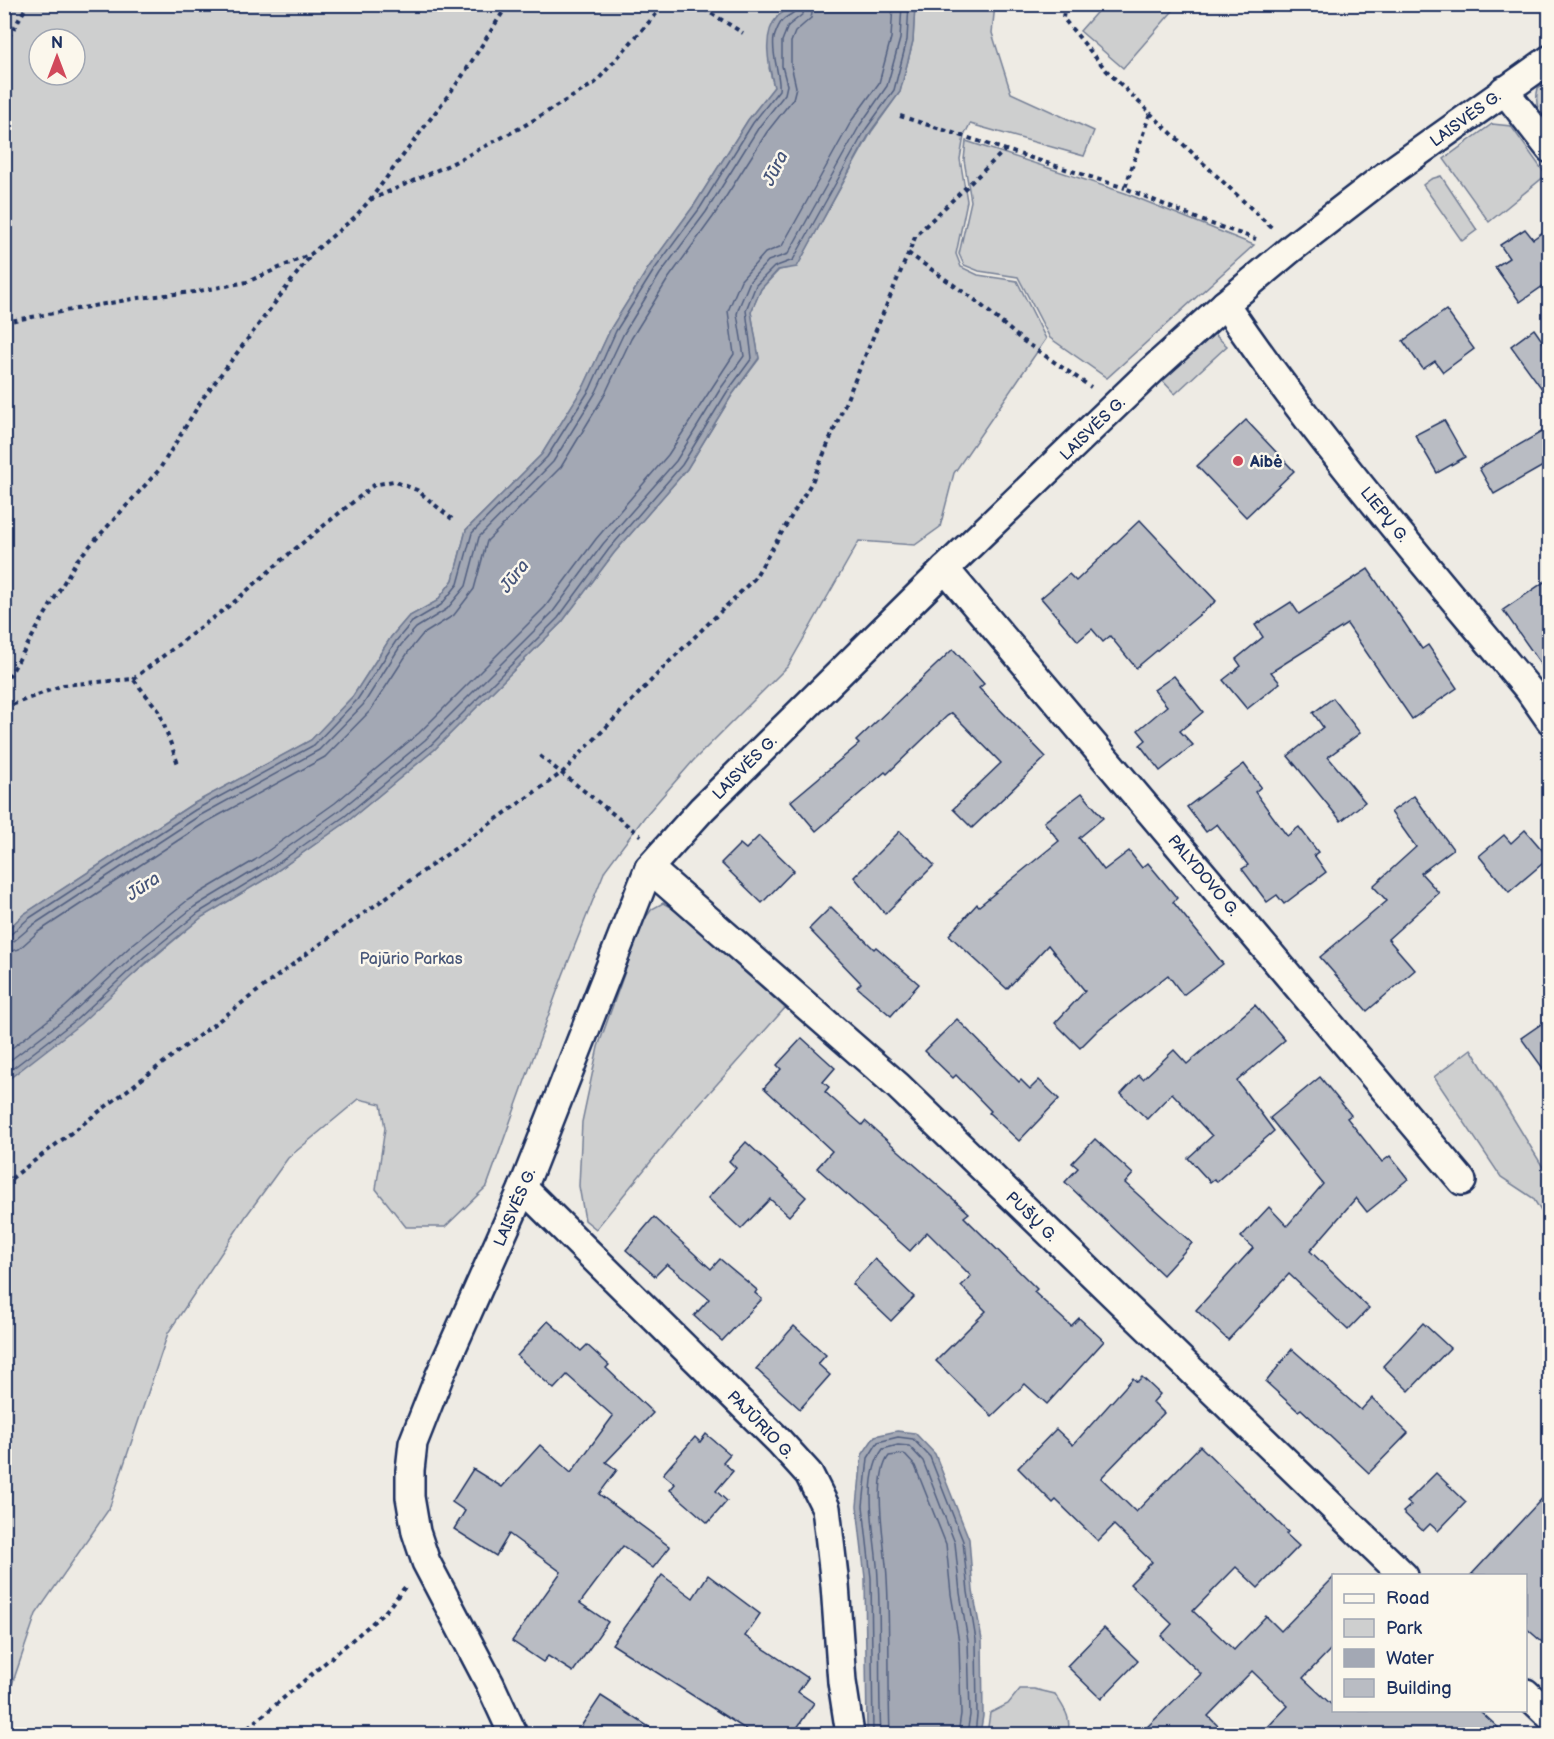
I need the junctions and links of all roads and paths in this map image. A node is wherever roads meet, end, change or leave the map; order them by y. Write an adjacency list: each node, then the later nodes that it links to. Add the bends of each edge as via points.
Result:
1 (28, 4): 7 (path)
2 (508, 4): 15 (path, via 461,78)
3 (665, 4): 15 (path, via 595,83 522,127)
4 (696, 4): 6 (path)
5 (1065, 4): 10 (path, via 1063,18 1106,70)
6 (743, 33)
7 (4, 45)
8 (1550, 58): 9 (street, LAISVĖS G.)
9 (1504, 90): 12 (street); 16 (street, LAISVĖS G.)
10 (1150, 113): 14 (path); 16 (path)
11 (900, 116): 13 (path)
12 (1550, 149)
13 (1005, 150): 14 (path); 17 (path, via 916,235)
14 (1125, 188): 16 (path, via 1231,231)
15 (369, 201): 18 (path, via 355,218)
16 (1292, 248): 19 (street, LAISVĖS G.)
17 (908, 253): 21 (path, via 975,300 1022,340); 30 (path, via 812,482 754,579)
18 (311, 254): 20 (path, via 247,282); 25 (path, via 203,398 159,470 76,560)
19 (1225, 304): 21 (street, LAISVĖS G.); 27 (street, LIEPŲ G., via 1342,461)
20 (4, 322)
21 (1117, 405): 23 (street, LAISVĖS G.)
22 (452, 519): 24 (path, via 417,490 393,481 374,485 234,602)
23 (945, 569): 31 (street, LAISVĖS G.); 32 (street, PALYDOVO G.)
24 (133, 679): 26 (path, via 63,685); 29 (path, via 159,711)
25 (4, 685)
26 (4, 708)
27 (1550, 720)
28 (540, 756): 30 (path)
29 (178, 764)
30 (562, 772): 31 (path); 33 (path, via 305,955)
31 (655, 860): 34 (street, LAISVĖS G.); 36 (street, PUŠŲ G., via 898,1086)
32 (1462, 1181)
33 (4, 1184)
34 (523, 1188): 35 (street, LAISVĖS G., via 413,1443 410,1497); 41 (street, PAJŪRIO G., via 809,1474 826,1508)
35 (426, 1562): 39 (path, via 384,1613); 40 (street, LAISVĖS G.)
36 (1403, 1574)
37 (1527, 1694): 38 (street)
38 (1550, 1716)
39 (241, 1734)
40 (513, 1734)
41 (850, 1734)

